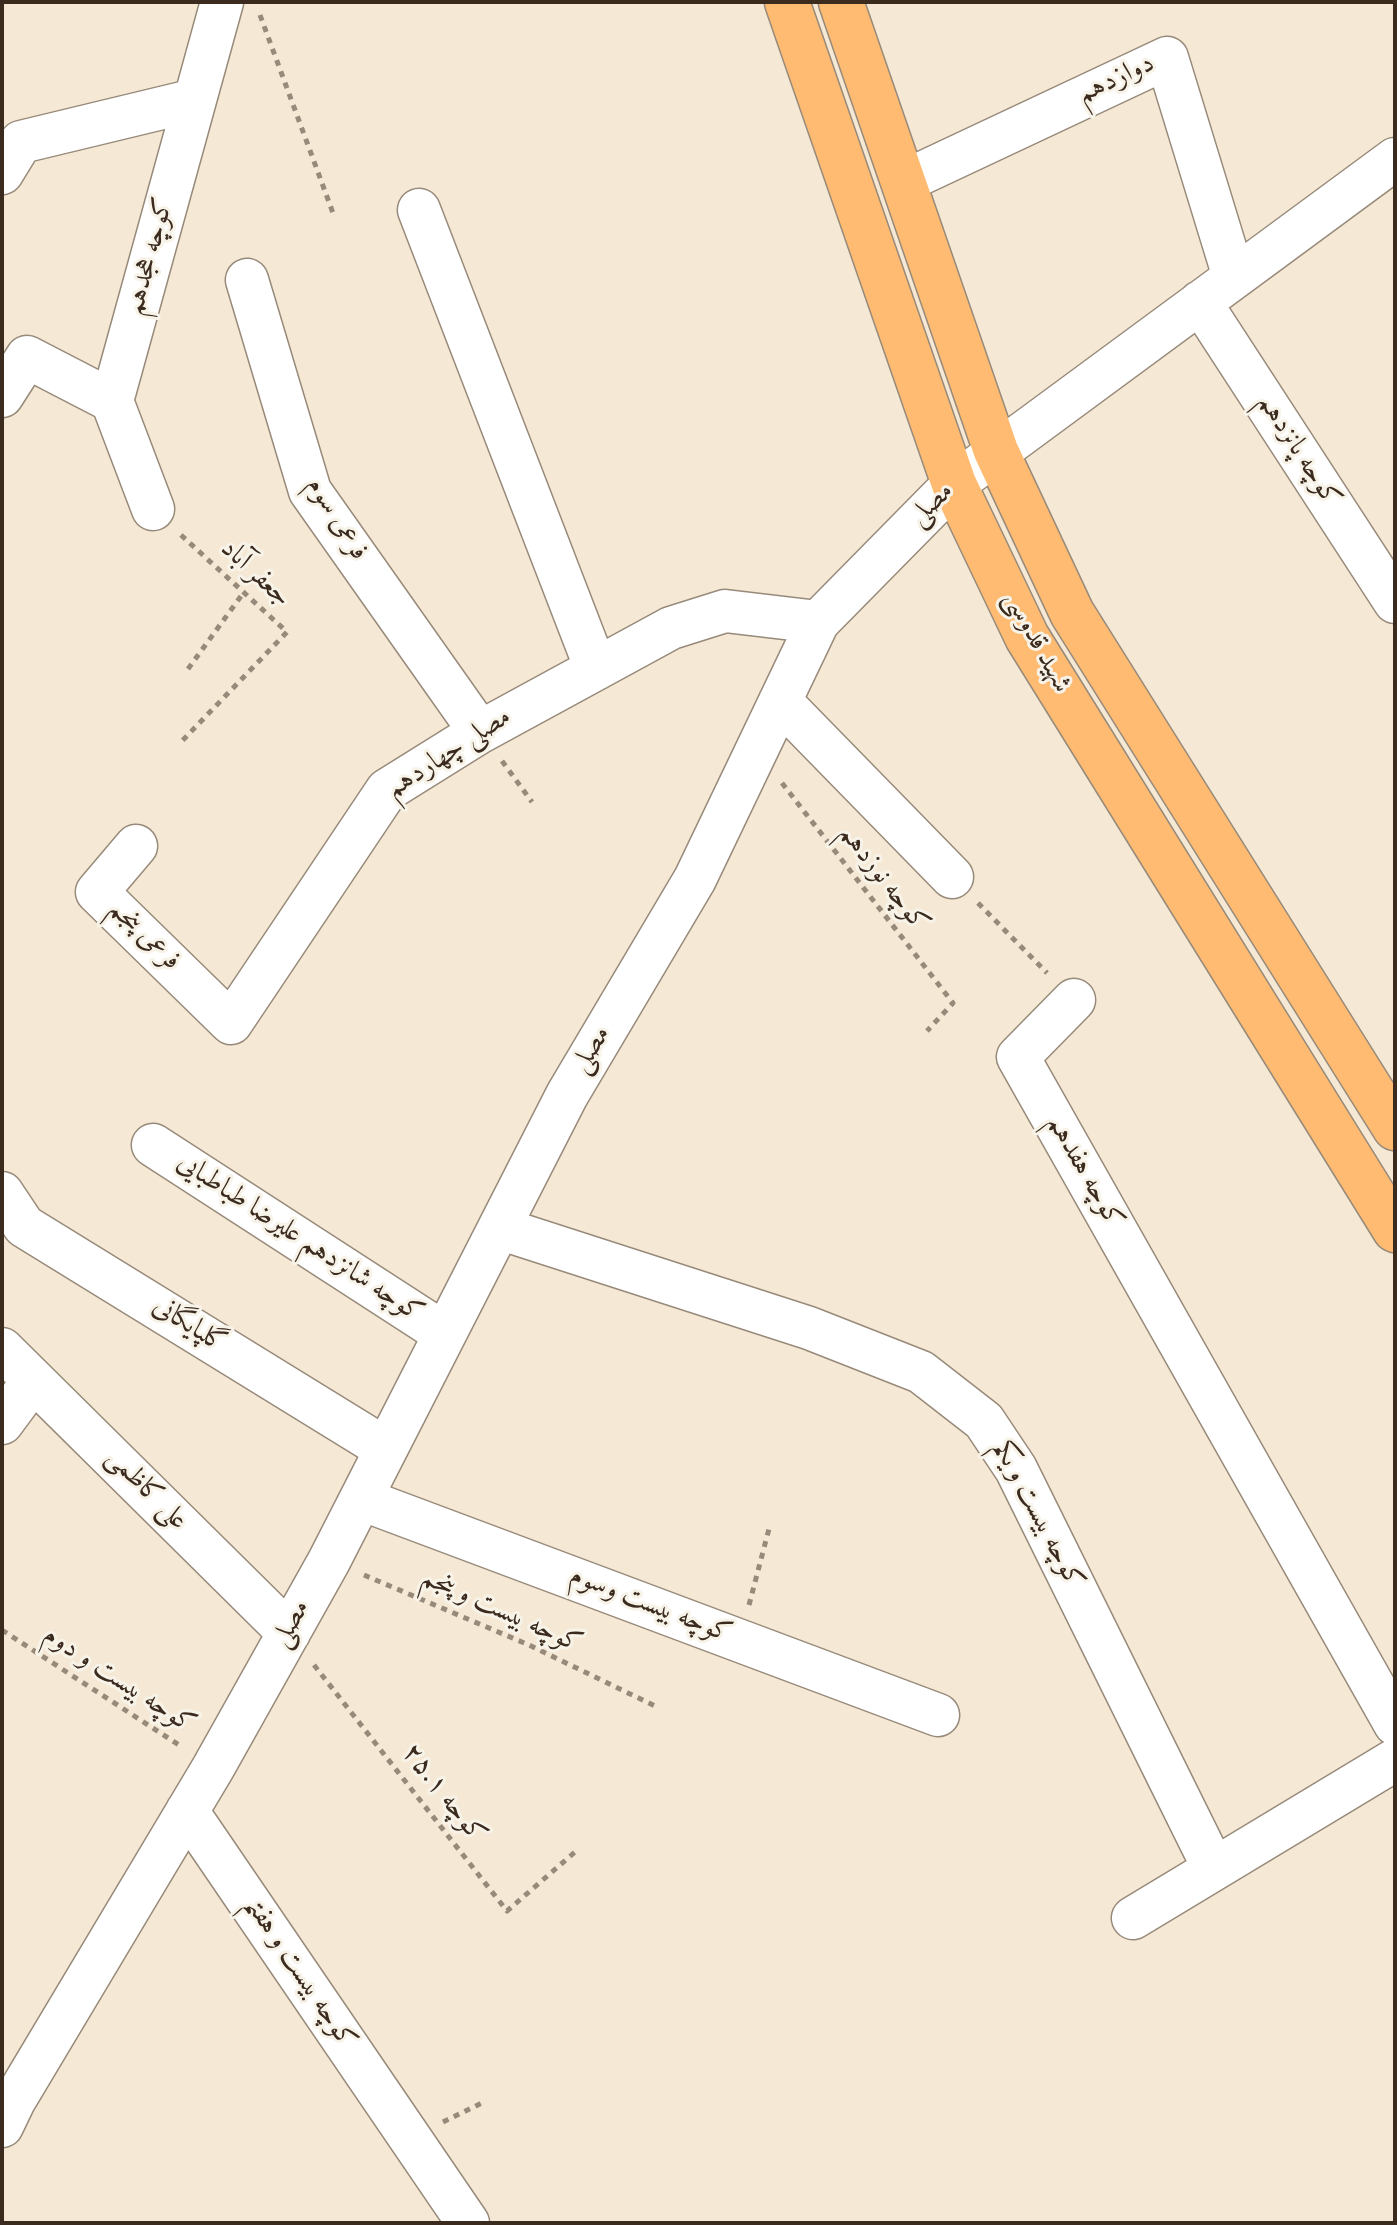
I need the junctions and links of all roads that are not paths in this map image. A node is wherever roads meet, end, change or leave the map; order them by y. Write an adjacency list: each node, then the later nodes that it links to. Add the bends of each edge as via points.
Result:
1 (222, 2): 4 (street, کوچه هجدهم)
2 (787, 2): 15 (main road, شهید قدوسی)
3 (841, 2): 7 (main road, شهید قدوسی)
4 (195, 100): 5 (street); 13 (street, کوچه هجدهم)
5 (8, 146)
6 (1395, 159): 9 (street, مصلی)
7 (903, 182): 9 (street, دوازدهم, via 1167,58); 14 (main road, شهید قدوسی)
8 (419, 210): 19 (street)
9 (1234, 277): 11 (street, مصلی)
10 (247, 280): 21 (street, فرعی سوم, via 310,491)
11 (1200, 302): 14 (street, مصلی); 17 (street, کوچه پانزدهم)
12 (2, 396): 13 (street, via 27,357)
13 (112, 401): 16 (street)
14 (996, 451): 15 (street, مصلی); 26 (main road, شهید قدوسی, via 1072,613)
15 (954, 484): 18 (street, مصلی); 30 (main road, شهید قدوسی, via 1027,637)
16 (153, 509)
17 (1395, 602)
18 (818, 622): 19 (street, مصلی چهاردهم, via 725,611 671,628); 20 (street, مصلی)
19 (596, 669): 21 (street, مصلی چهاردهم)
20 (780, 701): 23 (street); 29 (street, مصلی, via 695,879 567,1095)
21 (480, 732): 25 (street, مصلی چهاردهم, via 387,790)
22 (136, 846): 25 (street, فرعی پنجم, via 97,892)
23 (952, 877)
24 (1074, 1000): 39 (street, کوچه هفدهم, via 1018,1057)
25 (231, 1023)
26 (1395, 1128)
27 (153, 1145): 31 (street, کوچه شانزدهم علیرضا طباطبایی)
28 (2, 1193): 35 (street, گلپایگانی, via 24,1226)
29 (499, 1228): 31 (street, مصلی); 42 (street, کوچه بیست و یکم, via 809,1328 921,1372 984,1421 1016,1469)
30 (1395, 1230)
31 (445, 1334): 35 (street, مصلی)
32 (2, 1349): 33 (street, علی کاظمی)
33 (33, 1381): 34 (street); 37 (street, علی کاظمی)
34 (2, 1423)
35 (386, 1449): 36 (street, مصلی)
36 (361, 1499): 37 (street, مصلی); 38 (street, کوچه بیست وسوم)
37 (289, 1633): 41 (street, مصلی)
38 (938, 1715)
39 (1395, 1724)
40 (1395, 1760): 42 (street)
41 (187, 1811): 44 (street, مصلی); 45 (street, کوچه بیست و هفتم)
42 (1214, 1869): 43 (street)
43 (1133, 1918)
44 (2, 2126)
45 (468, 2223)

